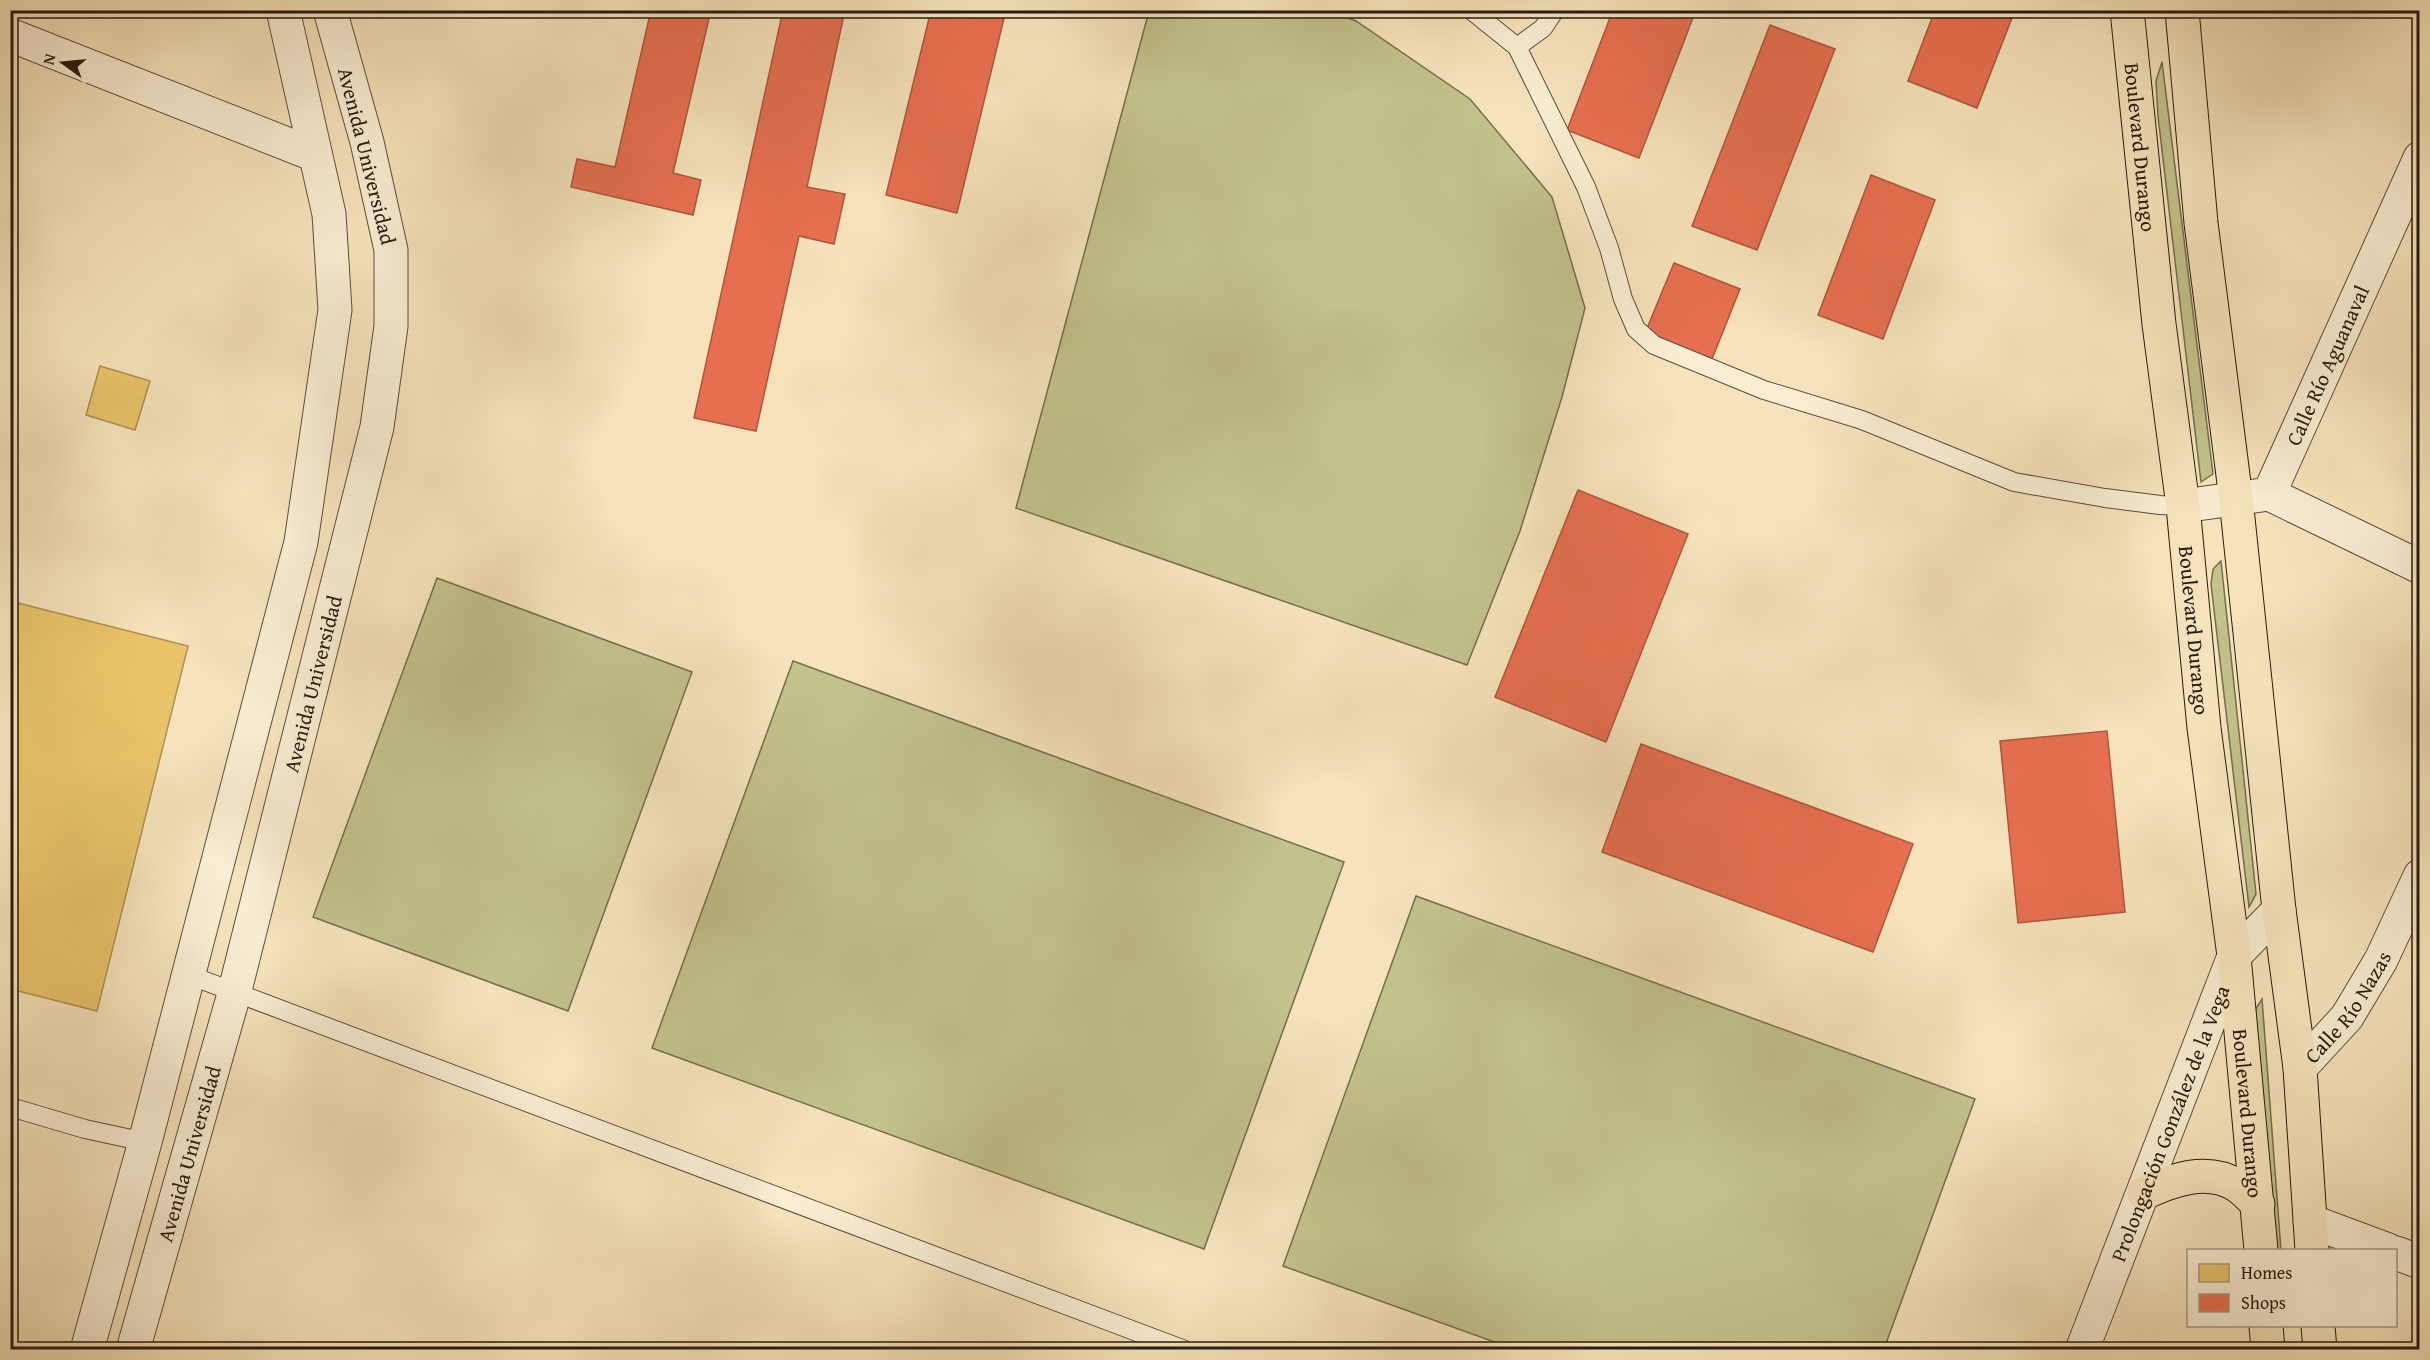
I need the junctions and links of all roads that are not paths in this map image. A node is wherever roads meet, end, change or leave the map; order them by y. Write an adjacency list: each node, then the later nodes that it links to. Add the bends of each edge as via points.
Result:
1 (283, 10): 9 (street, Avenida Universidad)
2 (330, 10): 19 (street, Avenida Universidad, via 367,142 391,250 391,326 377,427)
3 (1471, 10): 8 (lane)
4 (1555, 10): 8 (lane, via 1543,28)
5 (2182, 10): 12 (main road, via 2200,223)
6 (2130, 13): 13 (main road, Boulevard Durango, via 2159,324)
7 (10, 35): 9 (street)
8 (1517, 47): 13 (lane, via 1586,187 1636,329 1654,345 1764,390 1862,420 2014,482 2160,506)
9 (315, 155): 18 (street, Avenida Universidad, via 329,214 335,310 301,542)
10 (2420, 158): 11 (street, Calle Río Aguanaval)
11 (2269, 494): 12 (street); 14 (street)
12 (2236, 500): 13 (street); 16 (main road)
13 (2183, 506): 17 (main road, Boulevard Durango, via 2204,728)
14 (2420, 567)
15 (2420, 876): 20 (street, Calle Río Nazas, via 2381,960 2347,1017)
16 (2279, 910): 17 (street, Prolongación González de la Vega); 20 (main road)
17 (2234, 956): 23 (street, Prolongación González de la Vega); 24 (main road, Boulevard Durango)
18 (189, 975): 19 (lane); 22 (street, Avenida Universidad)
19 (234, 994): 33 (street, Avenida Universidad); 34 (lane)
20 (2300, 1068): 25 (main road)
21 (17, 1109): 22 (lane, via 86,1130)
22 (145, 1142): 32 (street, Avenida Universidad)
23 (2144, 1192): 24 (main road, via 2171,1181 2209,1176 2237,1185); 35 (street, Prolongación González de la Vega)
24 (2258, 1204): 26 (main road, Boulevard Durango)
25 (2311, 1236): 27 (street)
26 (2261, 1249)
27 (2378, 1249)
28 (2397, 1253): 29 (street)
29 (2420, 1262)
30 (2266, 1327): 36 (main road)
31 (2318, 1327): 37 (main road)
32 (87, 1350)
33 (133, 1350)
34 (1185, 1350)
35 (2082, 1350)
36 (2268, 1350)
37 (2320, 1350)

